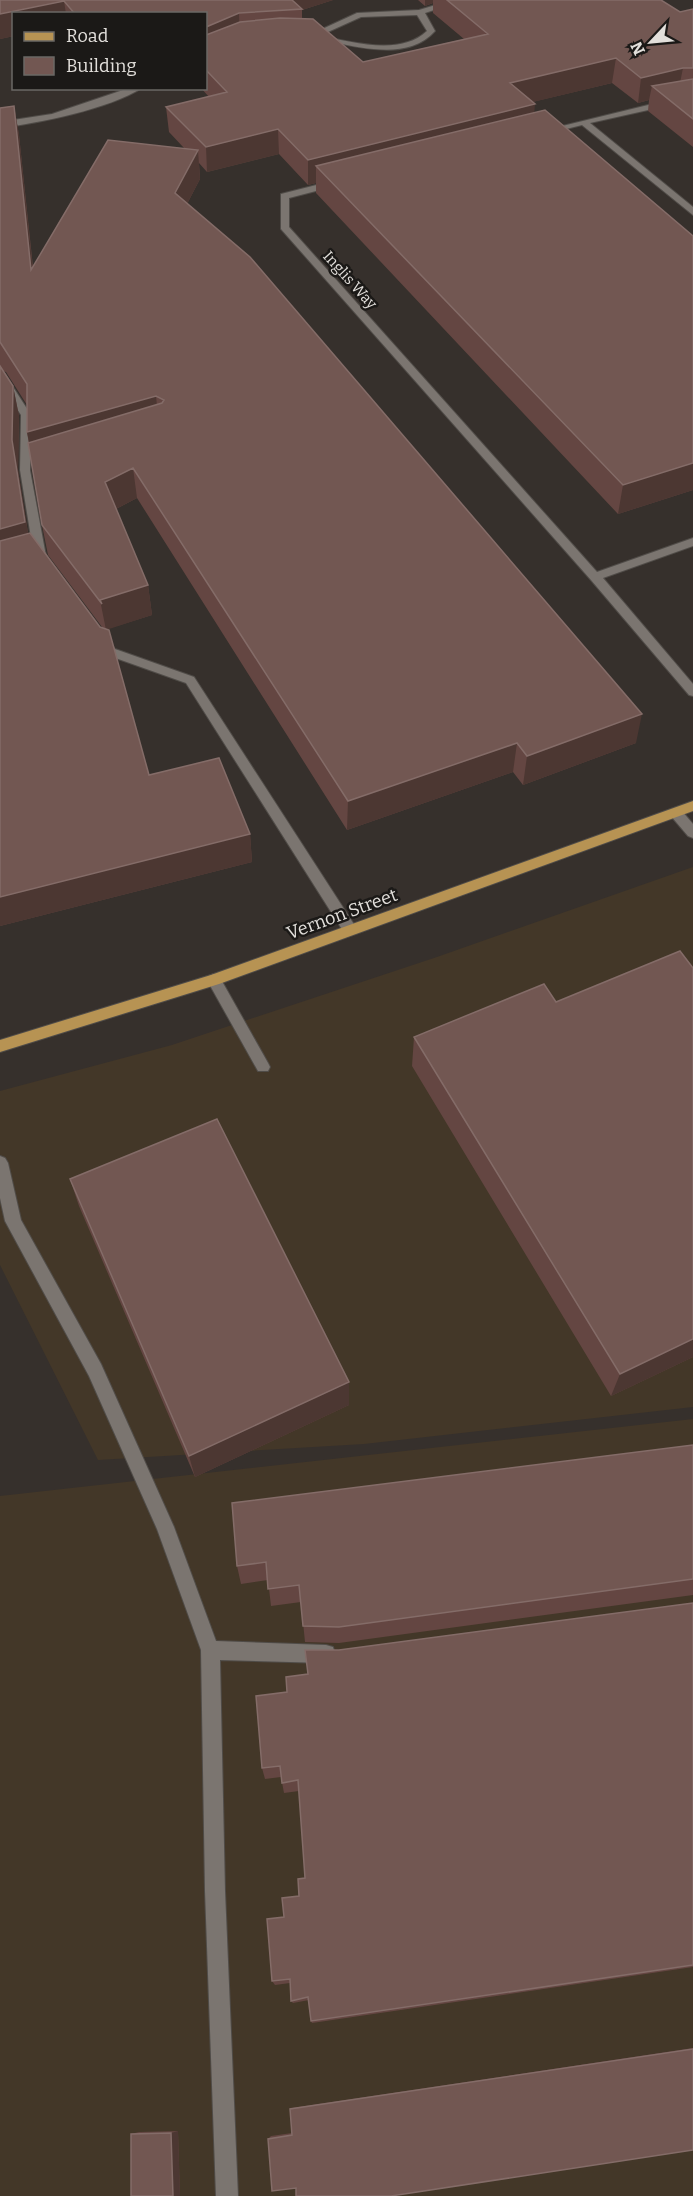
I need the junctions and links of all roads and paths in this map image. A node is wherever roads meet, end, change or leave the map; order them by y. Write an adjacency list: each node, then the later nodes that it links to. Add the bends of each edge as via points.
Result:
1 (460, 0): 2 (street)
2 (420, 12): 4 (street, via 360,15); 4 (street, via 431,31 425,40 412,46 386,48)
3 (298, 37): 4 (street)
4 (309, 37)
5 (133, 90): 8 (street, via 91,106)
6 (693, 97): 7 (street)
7 (583, 122): 9 (street); 11 (street)
8 (0, 125)
9 (537, 134)
10 (341, 182): 15 (street, Inglis Way, via 284,196 284,228)
11 (693, 212)
12 (0, 375): 14 (street, via 26,415)
13 (693, 542): 15 (street)
14 (38, 560)
15 (595, 577): 17 (street, Inglis Way)
16 (92, 626): 21 (street, via 111,652 190,680)
17 (693, 692)
18 (693, 806): 19 (main road, Vernon Street)
19 (676, 813): 20 (street); 21 (main road, Vernon Street)
20 (693, 833)
21 (350, 930): 22 (main road, Vernon Street)
22 (214, 980): 23 (main road, Vernon Street); 24 (street)
23 (0, 1046)
24 (263, 1067)
25 (0, 1163): 26 (street, via 13,1221 95,1370 165,1527)
26 (210, 1650): 27 (street); 28 (street)
27 (339, 1654)
28 (227, 2196)

